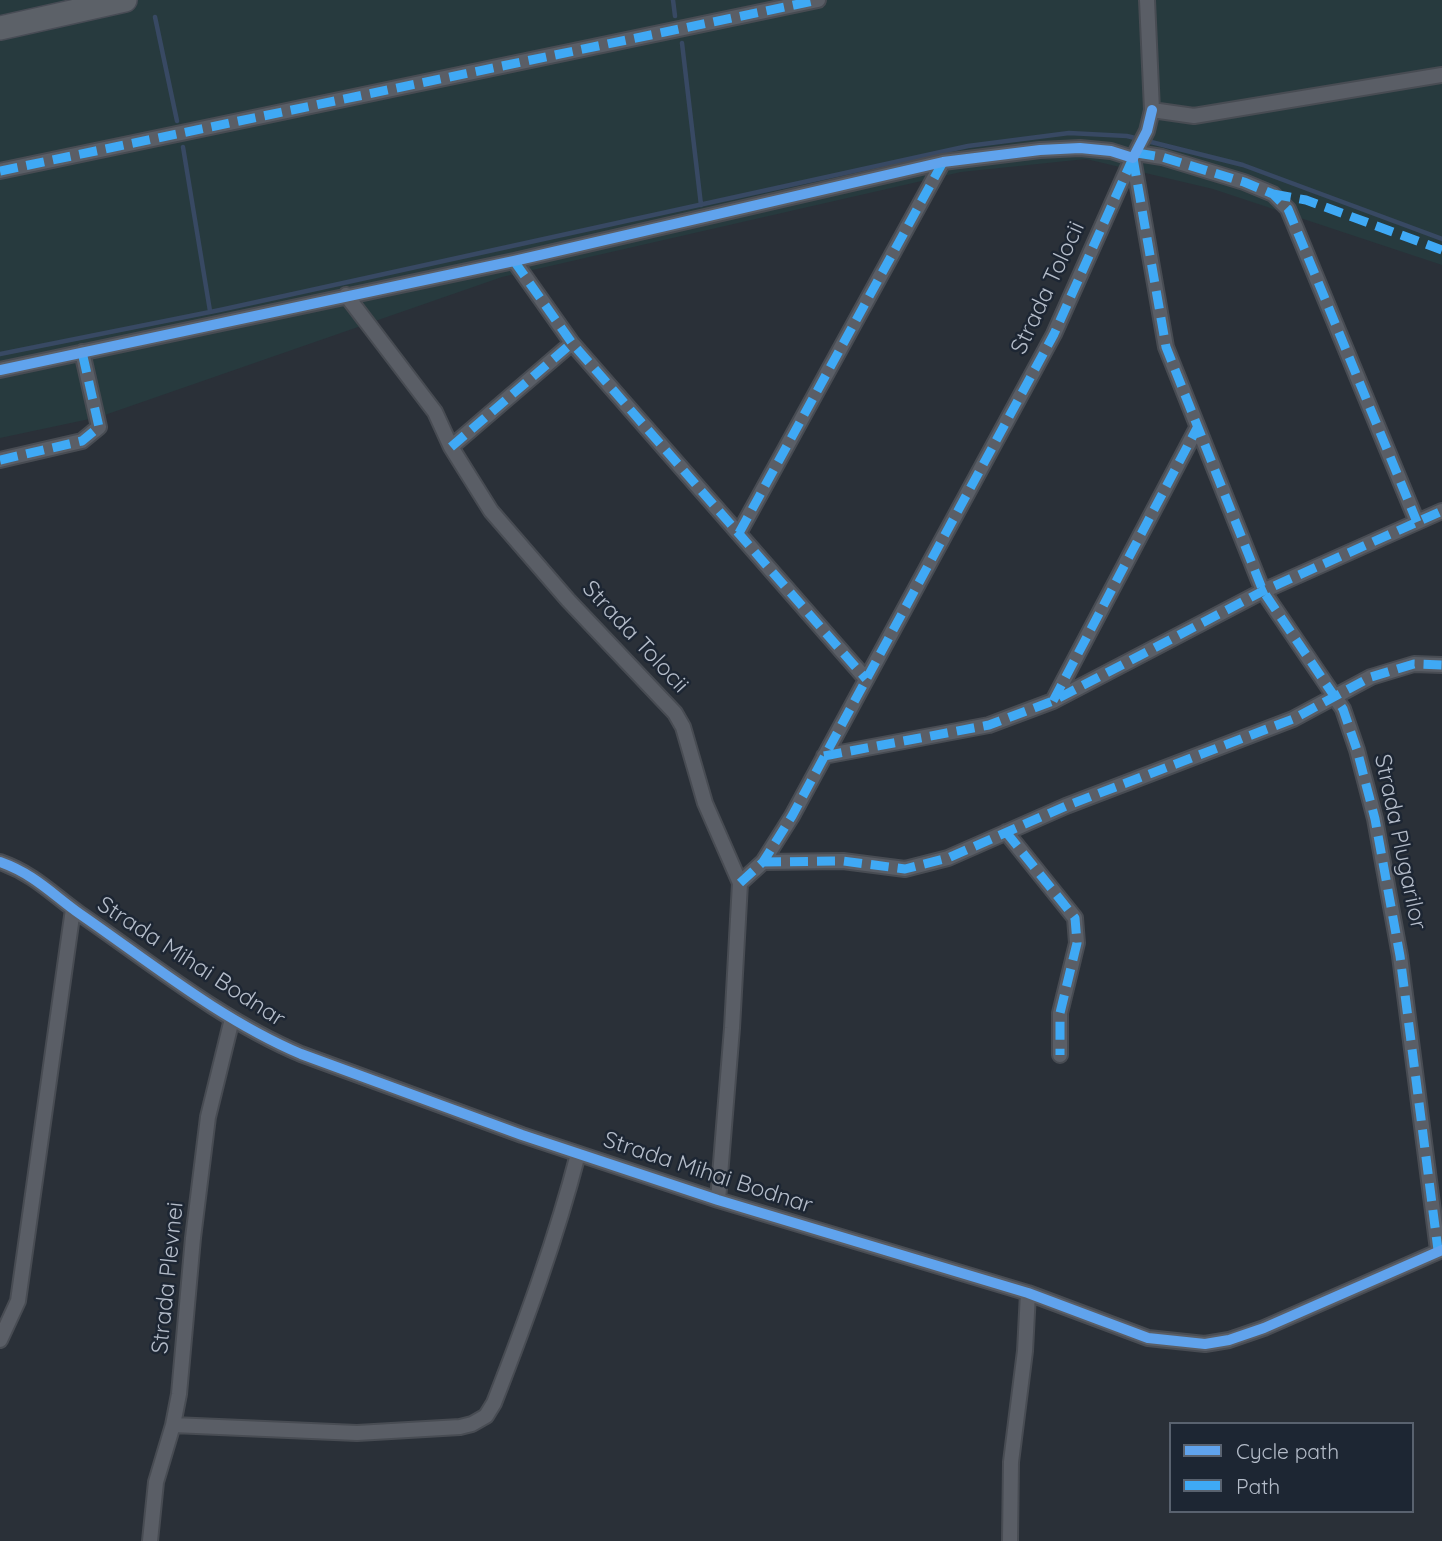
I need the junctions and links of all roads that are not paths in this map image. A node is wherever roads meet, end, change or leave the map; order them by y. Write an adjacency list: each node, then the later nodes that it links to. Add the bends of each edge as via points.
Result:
1 (125, 0): 4 (main road)
2 (818, 0): 9 (street)
3 (1147, 0): 6 (street, Strada Tolocii)
4 (0, 28)
5 (1442, 75): 6 (street, via 1194,116)
6 (1152, 110): 7 (street, Strada Tolocii)
7 (1136, 153): 8 (street, via 1080,148); 15 (street, via 1166,346); 19 (street, via 1244,182 1273,194 1288,209); 23 (street, Strada Tolocii, via 1054,334)
8 (943, 162): 10 (street); 20 (street)
9 (0, 171)
10 (514, 261): 11 (street); 12 (street)
11 (346, 295): 13 (street); 16 (street, Strada Tolocii, via 435,412)
12 (572, 343): 16 (street); 20 (street)
13 (82, 352): 14 (street); 17 (street, via 99,427 82,441)
14 (0, 370)
15 (1197, 428): 21 (street); 25 (street)
16 (451, 447): 30 (street, Strada Tolocii, via 491,511 675,713 705,803)
17 (0, 460)
18 (1442, 512): 19 (street)
19 (1417, 522): 21 (street)
20 (739, 533): 23 (street)
21 (1263, 591): 24 (street); 25 (street)
22 (1442, 665): 24 (street, via 1414,664 1371,677)
23 (866, 679): 26 (street, Strada Tolocii)
24 (1336, 697): 27 (street, via 1293,719); 36 (street, Strada Plugarilor, via 1350,725 1376,819 1402,968)
25 (1053, 701): 26 (street, via 989,724)
26 (824, 756): 29 (street, Strada Tolocii)
27 (1006, 832): 29 (street, via 948,858 905,869 843,861); 33 (street, via 1075,918 1077,943 1060,1013)
28 (0, 862): 31 (street, Strada Mihai Bodnar, via 31,875)
29 (763, 862): 30 (street, Strada Tolocii)
30 (740, 883): 35 (street, Strada Tolocii)
31 (73, 909): 32 (street, Strada Mihai Bodnar); 38 (street, via 18,1301)
32 (232, 1019): 34 (street, Strada Mihai Bodnar, via 301,1054); 39 (street, Strada Plevnei, via 208,1117)
33 (1060, 1055)
34 (578, 1154): 35 (street, Strada Mihai Bodnar); 39 (street, via 532,1307 494,1403 480,1421 460,1427 357,1433)
35 (718, 1200): 37 (street, Strada Mihai Bodnar)
36 (1440, 1250): 37 (street, Strada Mihai Bodnar, via 1264,1328 1205,1344 1148,1338)
37 (1028, 1293): 41 (street, via 1011,1462)
38 (0, 1340)
39 (173, 1425): 40 (street, Strada Plevnei, via 156,1482)
40 (150, 1541)
41 (1010, 1541)

